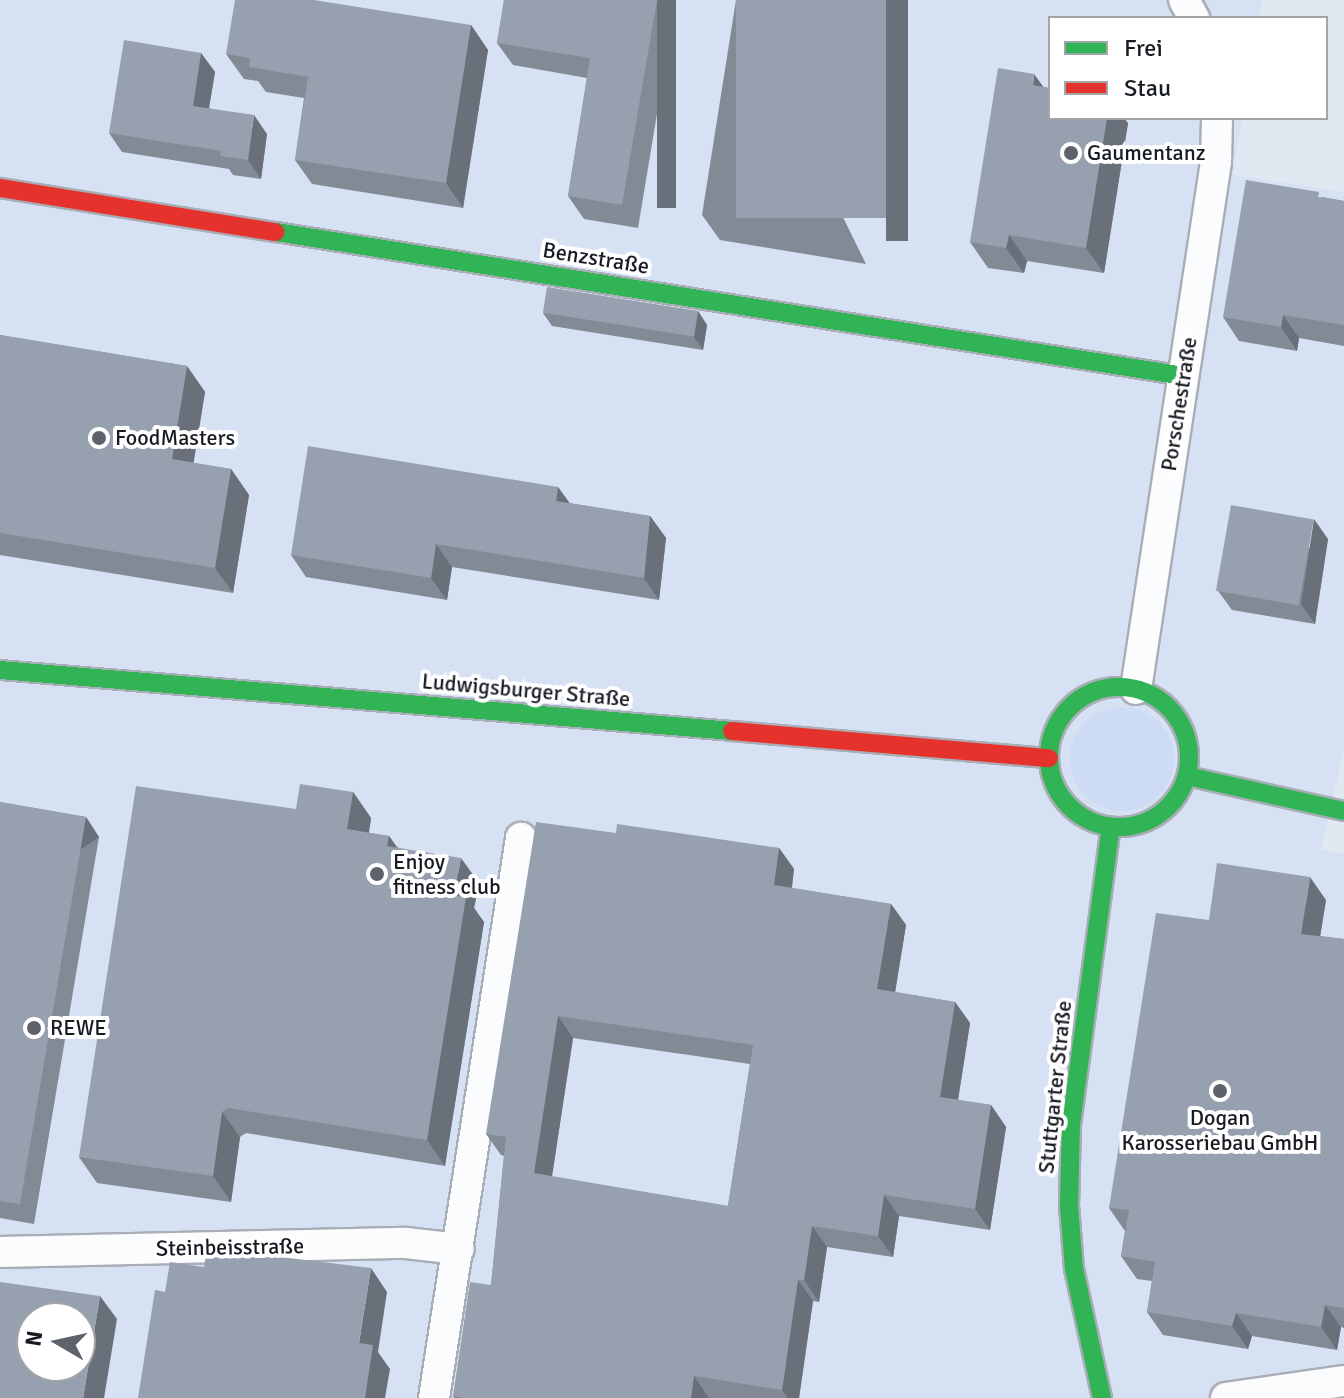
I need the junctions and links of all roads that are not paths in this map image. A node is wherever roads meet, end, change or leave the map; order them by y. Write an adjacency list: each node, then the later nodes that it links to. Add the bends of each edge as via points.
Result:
1 (1217, 120): 3 (street, Porschestraße, via 1216,162)
2 (0, 188): 3 (street, Benzstraße)
3 (1184, 376): 5 (street, Porschestraße)
4 (0, 670): 6 (street, Ludwigsburger Straße)
5 (1136, 689): 6 (street, via 1112,687 1077,701 1059,720); 7 (street, via 1167,705 1179,720 1188,742)
6 (1049, 758): 9 (street, via 1062,799 1078,814)
7 (1187, 776): 8 (street); 9 (street, via 1164,811 1131,827)
8 (1344, 811)
9 (1111, 827): 15 (street, Stuttgarter Straße, via 1071,1125 1069,1191 1074,1269)
10 (521, 838): 11 (street)
11 (459, 1249): 12 (street, Steinbeisstraße, via 406,1243); 14 (street)
12 (0, 1252)
13 (1344, 1381): 16 (street)
14 (434, 1398)
15 (1102, 1398)
16 (1226, 1398)

